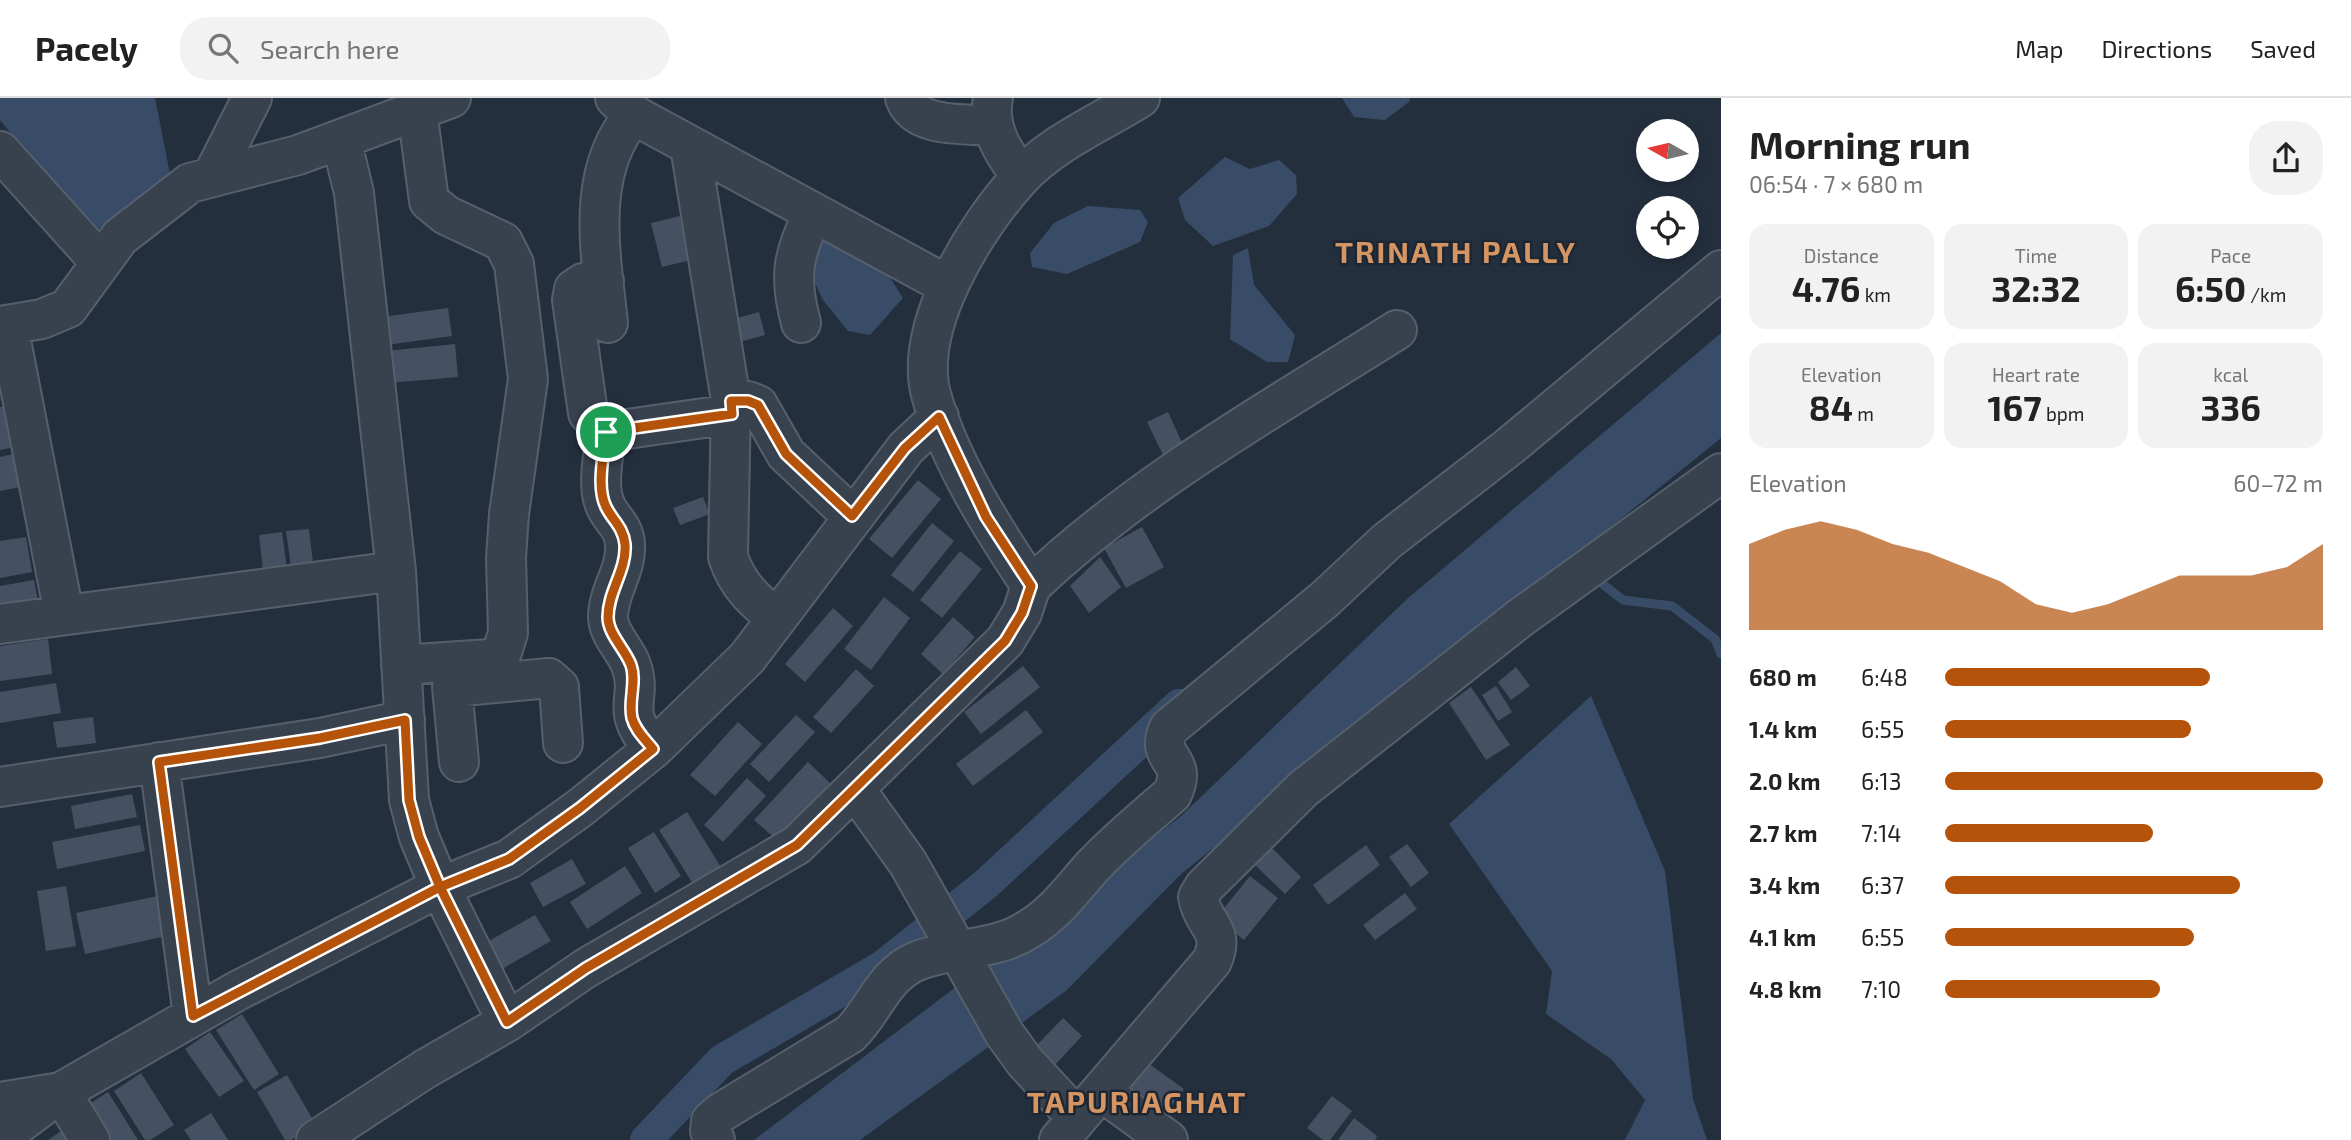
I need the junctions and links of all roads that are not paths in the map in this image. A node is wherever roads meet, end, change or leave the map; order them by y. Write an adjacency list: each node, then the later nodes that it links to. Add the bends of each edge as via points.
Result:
1 (252, 98): 10 (street)
2 (905, 98): 6 (street, via 909,109 921,117)
3 (1140, 98): 11 (street, via 1058,147)
4 (434, 104): 7 (street); 32 (street, via 429,201 446,215 503,242 514,264 528,379 509,514 508,633 502,652)
5 (627, 105): 8 (street); 15 (street, via 605,174 599,220)
6 (993, 112): 11 (street, via 1000,148)
7 (341, 139): 10 (street); 26 (street, via 354,193)
8 (690, 146): 12 (street); 21 (street)
9 (0, 151): 13 (street)
10 (212, 177): 13 (street, via 190,183 166,198 120,237)
11 (1021, 177): 16 (street, via 965,254)
12 (813, 214): 16 (street); 18 (street, via 793,264 792,288)
13 (101, 263): 19 (street, via 68,308 42,319)
14 (1721, 270): 40 (street, via 1510,446 1387,541 1325,599 1169,728 1164,749 1178,769 1172,794 1095,864 1052,914 1027,931)
15 (604, 281): 17 (street); 23 (street, via 583,283 574,289 572,300 588,413)
16 (949, 286): 22 (street, via 927,363)
17 (608, 323)
18 (801, 323)
19 (4, 326): 28 (street)
20 (1397, 330): 27 (street, via 1230,435 1077,543)
21 (731, 407): 23 (street); 25 (street, via 748,401 758,405 786,454); 29 (street, via 729,557 744,592)
22 (939, 417): 25 (street, via 905,448); 27 (street, via 986,517)
23 (606, 432): 34 (street, via 601,491 625,543 625,560 608,620 631,664 632,718)
24 (1721, 473): 45 (street, via 1520,618 1303,789 1204,887 1198,897 1200,909 1218,935 1212,961)
25 (852, 516): 29 (street)
26 (396, 571): 28 (street); 32 (street)
27 (1031, 586): 38 (street, via 1005,641)
28 (64, 614): 30 (street)
29 (776, 618): 34 (street, via 747,658)
30 (0, 624)
31 (452, 687): 32 (street); 33 (street, via 549,678 559,687); 36 (street)
32 (403, 692): 35 (street, via 320,738); 39 (street, via 409,800)
33 (563, 743)
34 (653, 749): 39 (street, via 509,859)
35 (159, 762): 37 (street); 41 (street)
36 (459, 762)
37 (0, 787)
38 (855, 789): 40 (street, via 890,834); 42 (street, via 797,845 586,968)
39 (440, 887): 41 (street); 42 (street)
40 (952, 944): 45 (street, via 1004,1034); 49 (street, via 893,978 877,994 866,1019 850,1034 720,1113 711,1121)
41 (193, 1016): 43 (street)
42 (507, 1022): 48 (street)
43 (61, 1092): 44 (street); 46 (street); 47 (street)
44 (0, 1102)
45 (1080, 1117): 50 (street)
46 (0, 1138)
47 (90, 1140)
48 (316, 1140)
49 (715, 1140)
50 (1168, 1140)

